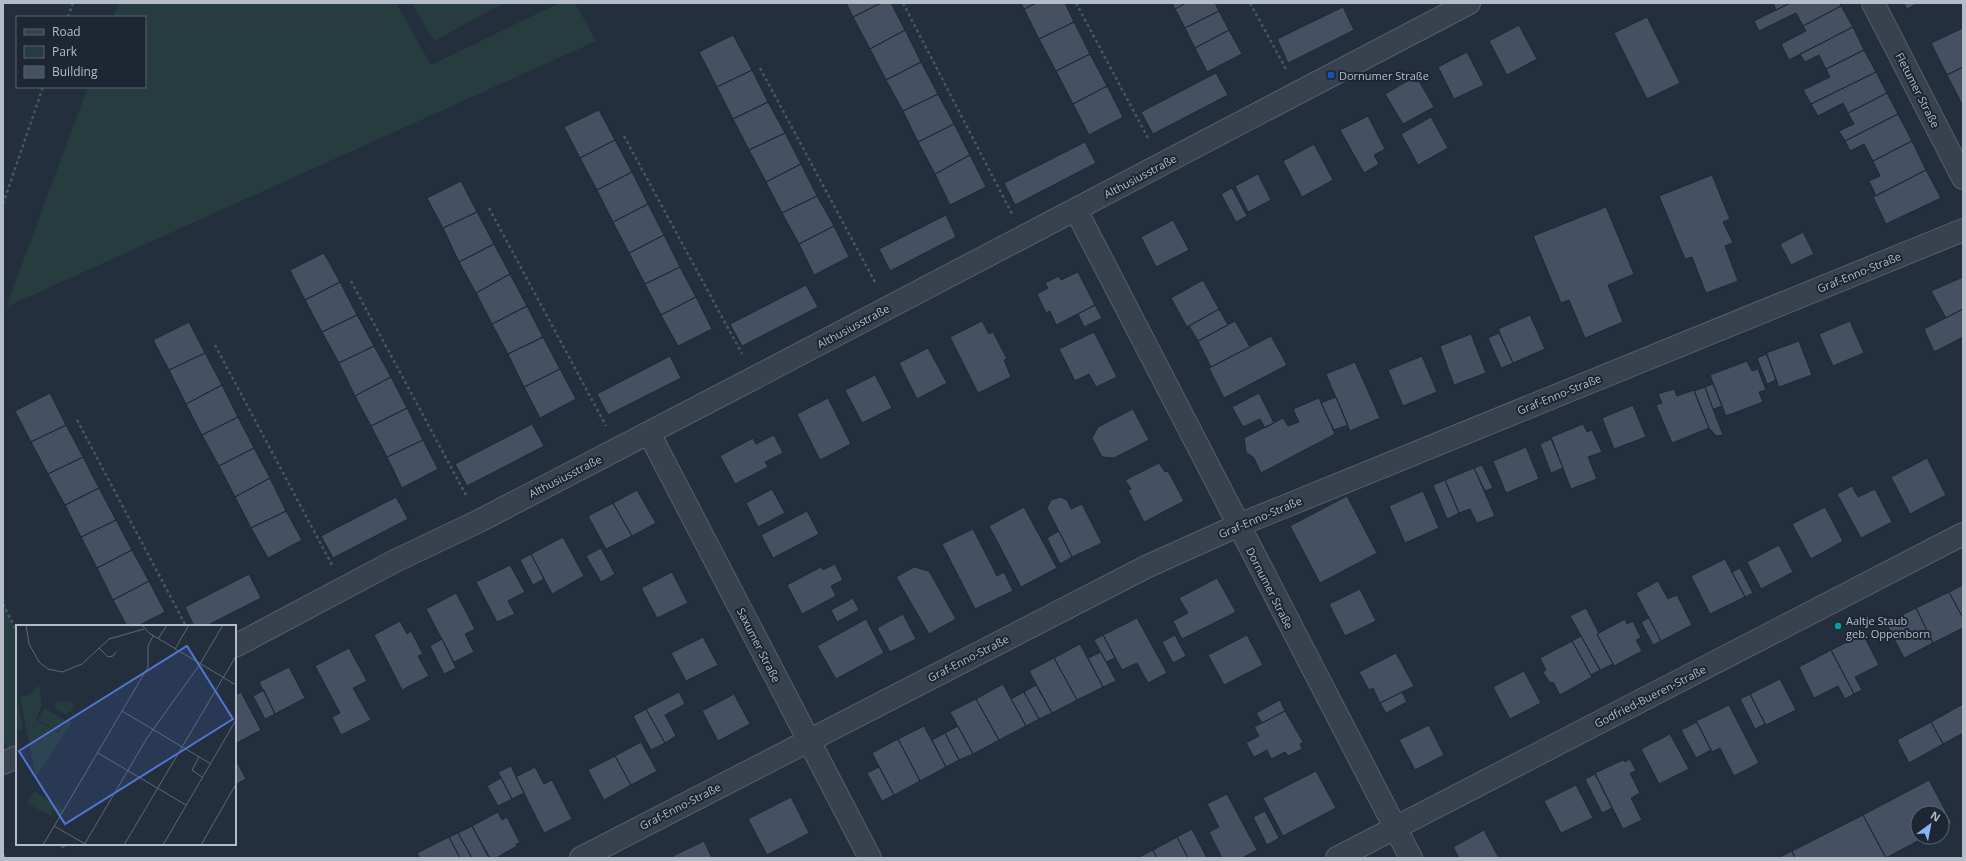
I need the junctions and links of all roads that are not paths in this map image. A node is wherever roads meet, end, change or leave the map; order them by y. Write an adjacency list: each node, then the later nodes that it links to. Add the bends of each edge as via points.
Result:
1 (1469, 3): 4 (street, Althusiusstraße)
2 (1873, 3): 3 (street, Fletumer Straße)
3 (1963, 178)
4 (1076, 210): 6 (street, Althusiusstraße); 7 (street, Dornumer Straße)
5 (1963, 230): 7 (street, Graf-Enno-Straße)
6 (649, 432): 9 (street, Althusiusstraße); 10 (street, Saxumer Straße)
7 (1239, 525): 10 (street, Graf-Enno-Straße, via 1146,567); 13 (street, Dornumer Straße)
8 (1963, 534): 13 (street, Godfried-Bueren-Straße)
9 (236, 645)
10 (808, 740): 14 (street, Graf-Enno-Straße); 15 (street, Saxumer Straße)
11 (16, 757): 12 (street)
12 (3, 764)
13 (1395, 828): 16 (street, Godfried-Bueren-Straße); 17 (street, Dornumer Straße)
14 (581, 858)
15 (870, 858)
16 (1337, 858)
17 (1411, 858)

